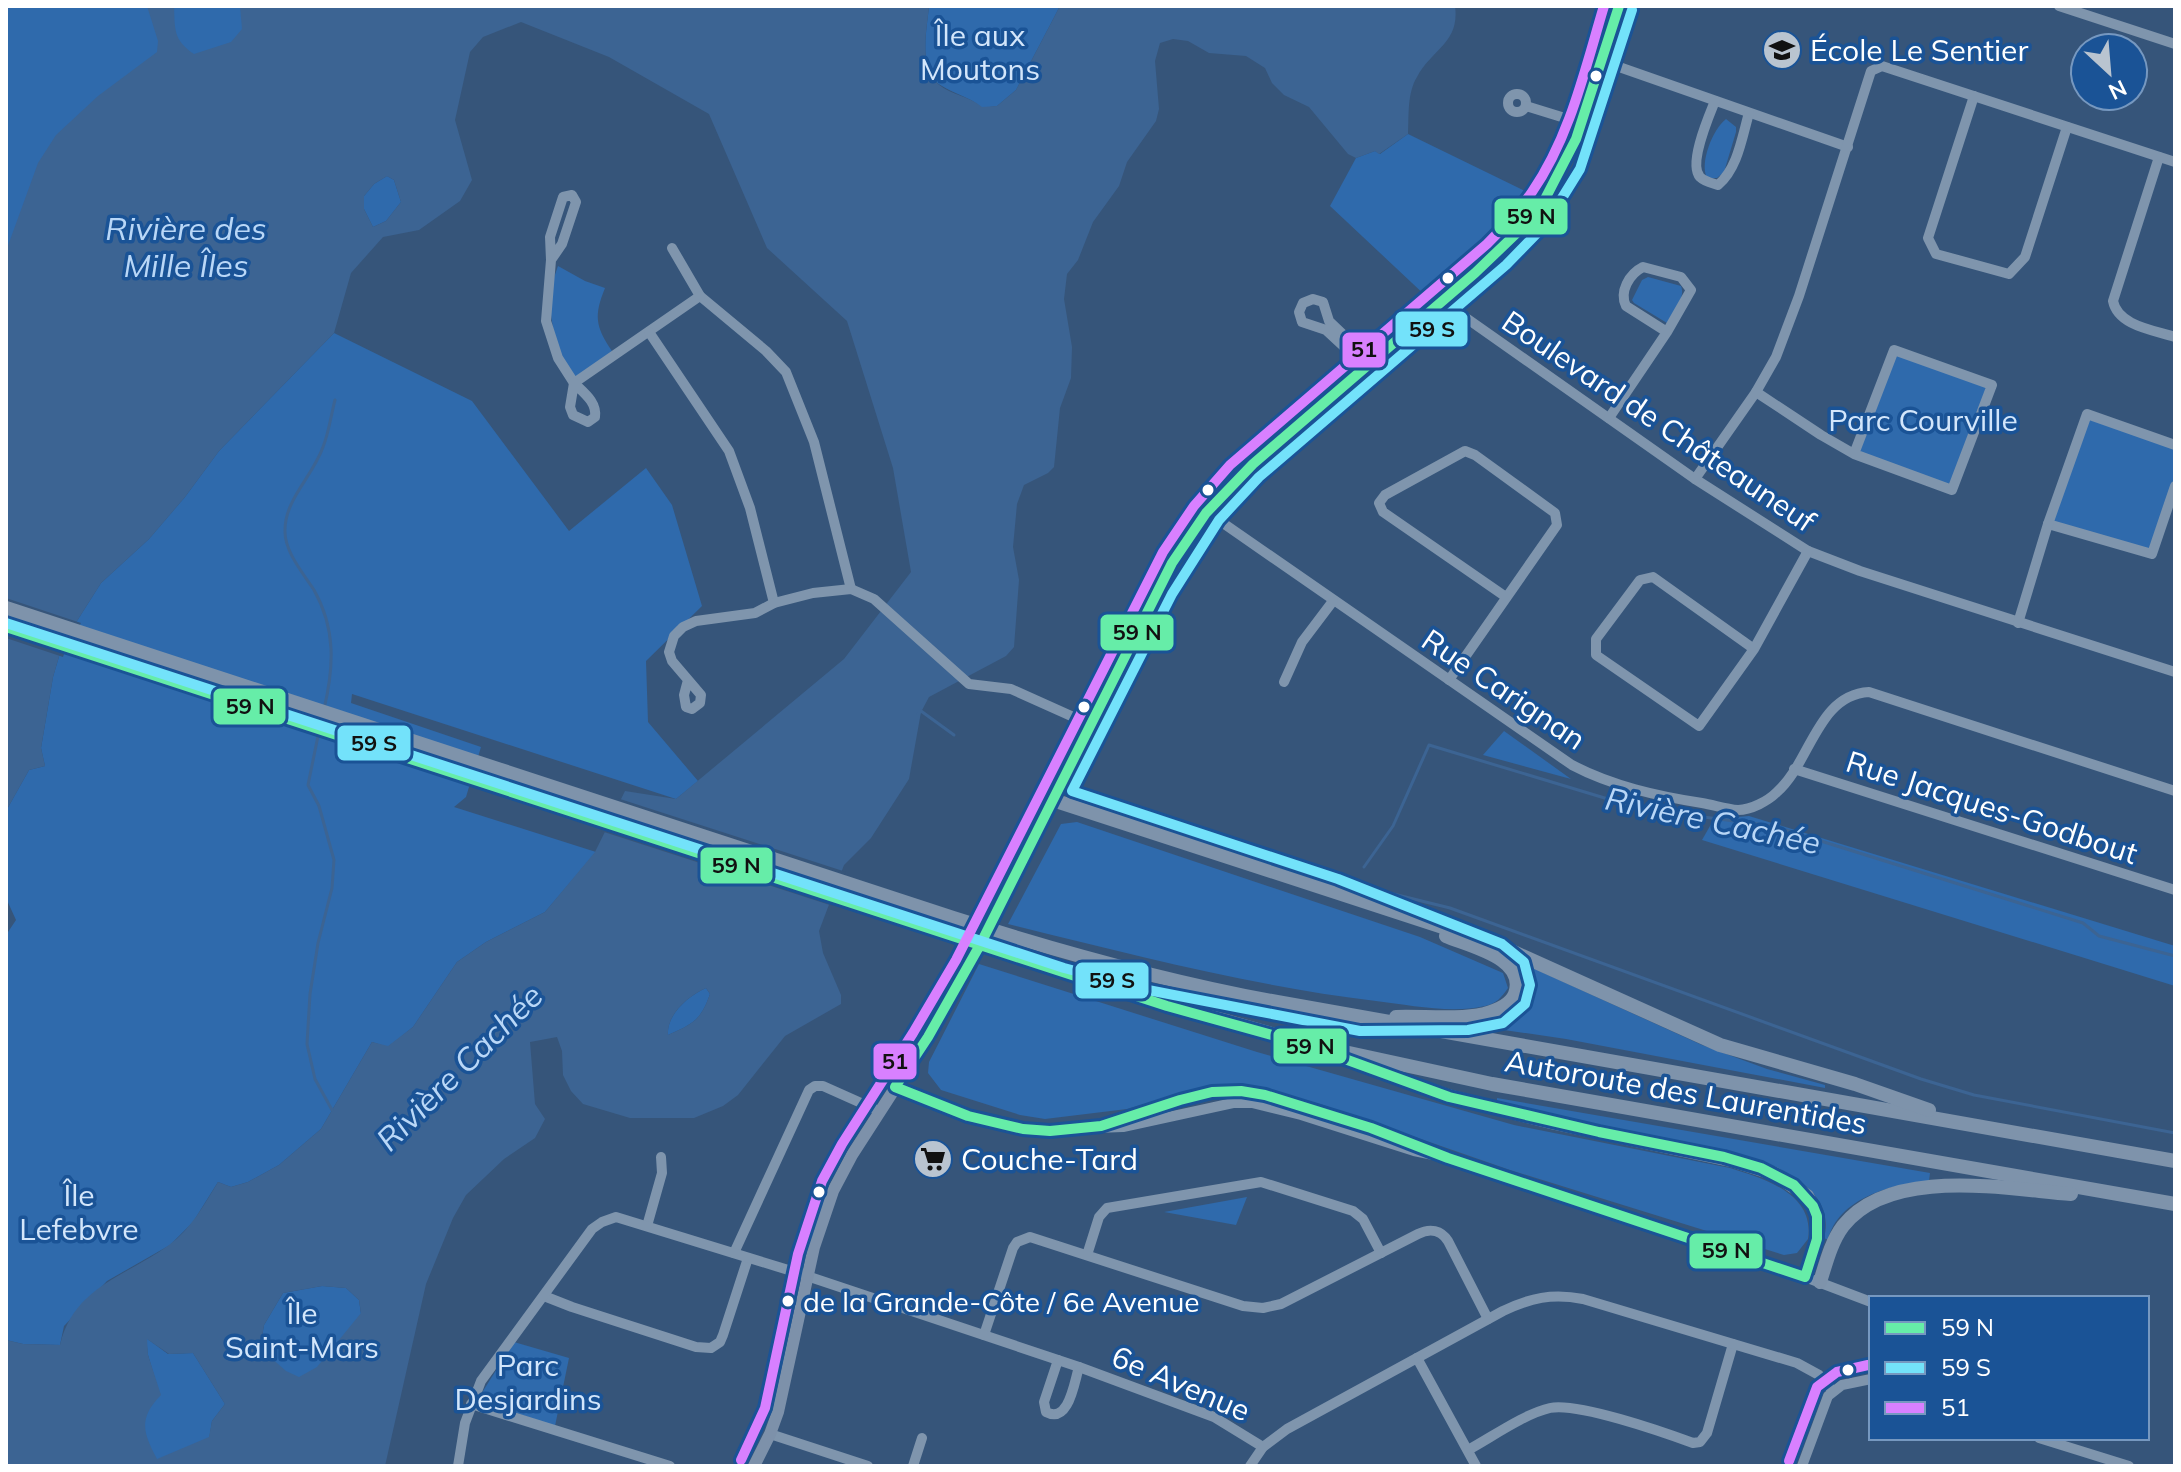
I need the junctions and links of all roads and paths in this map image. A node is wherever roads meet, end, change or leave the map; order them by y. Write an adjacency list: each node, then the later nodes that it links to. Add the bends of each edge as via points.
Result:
1 (1619, 6): 6 (main road)
2 (2059, 6): 4 (street)
3 (2105, 6): 4 (street)
4 (2100, 20): 5 (street)
5 (2175, 44)
6 (1602, 61): 8 (street); 11 (main road)
7 (1974, 96): 12 (street); 12 (street, via 1928,238 1936,254 2009,274 2025,257); 13 (street, via 1882,66 1871,71)
8 (1715, 101): 10 (street); 10 (street, via 1697,161 1702,180 1718,185 1726,178)
9 (1526, 106): 11 (street)
10 (1749, 113): 13 (street)
11 (1581, 123): 19 (main road, via 1563,171 1541,208)
12 (2067, 127): 14 (street)
13 (1848, 147): 24 (street, via 1799,296)
14 (2159, 157): 15 (street); 22 (street, via 2113,301 2124,319)
15 (2175, 162)
16 (672, 248): 18 (street)
17 (551, 260): 17 (street, via 554,224 563,197 572,195 576,202); 20 (street, via 546,321 558,358 574,383)
18 (700, 296): 20 (street); 33 (street, via 786,372 814,442)
19 (1442, 301): 23 (main road); 25 (street, Boulevard de Châteauneuf)
20 (649, 332): 36 (street, via 729,451)
21 (1667, 332): 21 (street, via 1691,290 1681,277 1643,267 1636,270 1622,293 1626,306); 25 (street)
22 (2175, 337)
23 (1369, 364): 23 (street, via 1329,321 1323,302 1303,303 1302,322 1326,330); 30 (main road, via 1240,475)
24 (1756, 392): 27 (street); 28 (street)
25 (1609, 418): 28 (street, Boulevard de Châteauneuf)
26 (2175, 445): 31 (street, via 2087,414)
27 (1854, 454): 27 (street, via 1952,490 1992,385 1894,350)
28 (1695, 479): 32 (street, Boulevard de Châteauneuf)
29 (2175, 486): 31 (street, via 2152,554)
30 (1207, 512): 35 (street, Rue Carignan); 45 (main road, via 1174,560)
31 (2048, 524): 38 (street)
32 (1808, 551): 38 (street, Boulevard de Châteauneuf); 40 (street)
33 (851, 589): 36 (street); 45 (street, via 874,599 975,686 1011,689)
34 (1506, 597): 34 (street, via 1557,525 1555,513 1465,451 1385,495 1379,503 1383,512); 43 (street)
35 (1333, 601): 43 (street, Rue Carignan); 44 (street, via 1302,642)
36 (774, 603): 42 (street, via 755,613 696,621 674,636 669,652)
37 (6, 608): 51 (highway, Autoroute des Laurentides, via 1041,946 1203,988)
38 (2018, 623): 41 (street, Boulevard de Châteauneuf)
39 (6, 627): 52 (highway, Autoroute des Laurentides, via 1167,1006)
40 (1754, 649): 40 (street, via 1699,726 1596,655 1596,639 1640,580 1653,577)
41 (2175, 672)
42 (688, 680)
43 (1449, 680): 46 (street, Rue Carignan, via 1572,765 1598,779 1654,794 1741,810 1778,792)
44 (1284, 682)
45 (1089, 724): 48 (main road)
46 (1794, 769): 47 (street, Rue Carignan, via 1833,706 1853,693 1869,692); 49 (street, Rue Jacques-Godbout)
47 (2175, 791)
48 (1053, 800): 50 (highway); 53 (main road, bridge, via 968,968)
49 (2175, 890)
50 (1334, 892): 51 (highway, via 1490,954 1515,975 1512,999 1492,1012); 55 (highway, via 1522,954 1729,1048)
51 (1363, 1017): 55 (highway, Autoroute des Laurentides)
52 (1303, 1043): 60 (highway, Autoroute des Laurentides, via 1461,1078); 68 (highway, via 1438,1094 1775,1174 1807,1196 1817,1215 1818,1236)
53 (895, 1087): 54 (main road); 56 (street, via 1008,1126)
54 (879, 1111): 63 (street, via 823,1086 809,1090); 67 (main road, via 833,1191)
55 (1971, 1124): 59 (highway, Autoroute des Laurentides)
56 (1098, 1127): 58 (street, via 1252,1103); 58 (street, via 1193,1096 1241,1091 1282,1098)
57 (661, 1157): 62 (street, via 662,1173)
58 (1448, 1158): 68 (street)
59 (2175, 1161)
60 (2147, 1199): 61 (highway, Autoroute des Laurentides); 69 (highway, via 1965,1187 1898,1192 1868,1205 1846,1223)
61 (2175, 1204)
62 (647, 1226): 63 (street, 6e Avenue); 70 (street, 6e Avenue, via 616,1217 599,1223)
63 (734, 1253): 66 (street, 6e Avenue)
64 (1381, 1253): 65 (street, via 1287,1301 1256,1308); 65 (street, via 1353,1211 1261,1182 1107,1208); 72 (street, via 1423,1231 1443,1234)
65 (1087, 1255): 73 (street, via 1034,1237 1017,1242)
66 (748, 1258): 67 (street, 6e Avenue); 70 (street, via 723,1335 708,1349)
67 (807, 1276): 73 (street, 6e Avenue); 81 (main road)
68 (1805, 1277): 69 (street)
69 (1820, 1282): 71 (street)
70 (544, 1296): 80 (street, 6e Avenue, via 485,1376)
71 (1869, 1301)
72 (1488, 1319): 74 (street, via 1524,1301 1563,1295); 75 (street)
73 (984, 1335): 76 (street, 6e Avenue)
74 (1733, 1344): 79 (street, via 1806,1367); 85 (street, via 1700,1442 1558,1407)
75 (1417, 1358): 84 (street); 85 (street)
76 (1058, 1360): 77 (street, 6e Avenue); 77 (street, 6e Avenue, via 1043,1404 1048,1414 1064,1410)
77 (1079, 1367): 84 (street, 6e Avenue, via 1214,1417)
78 (1869, 1379): 79 (street)
79 (1833, 1391): 93 (street)
80 (471, 1404): 86 (street, 6e Avenue); 87 (street)
81 (770, 1434): 88 (main road); 89 (street)
82 (922, 1438): 90 (street)
83 (2045, 1440): 94 (street)
84 (1263, 1447): 91 (street)
85 (1468, 1450): 92 (street)
86 (458, 1466)
87 (670, 1466)
88 (754, 1466)
89 (868, 1466)
90 (913, 1466)
91 (1250, 1466)
92 (1476, 1466)
93 (1802, 1466)
94 (2129, 1466)

